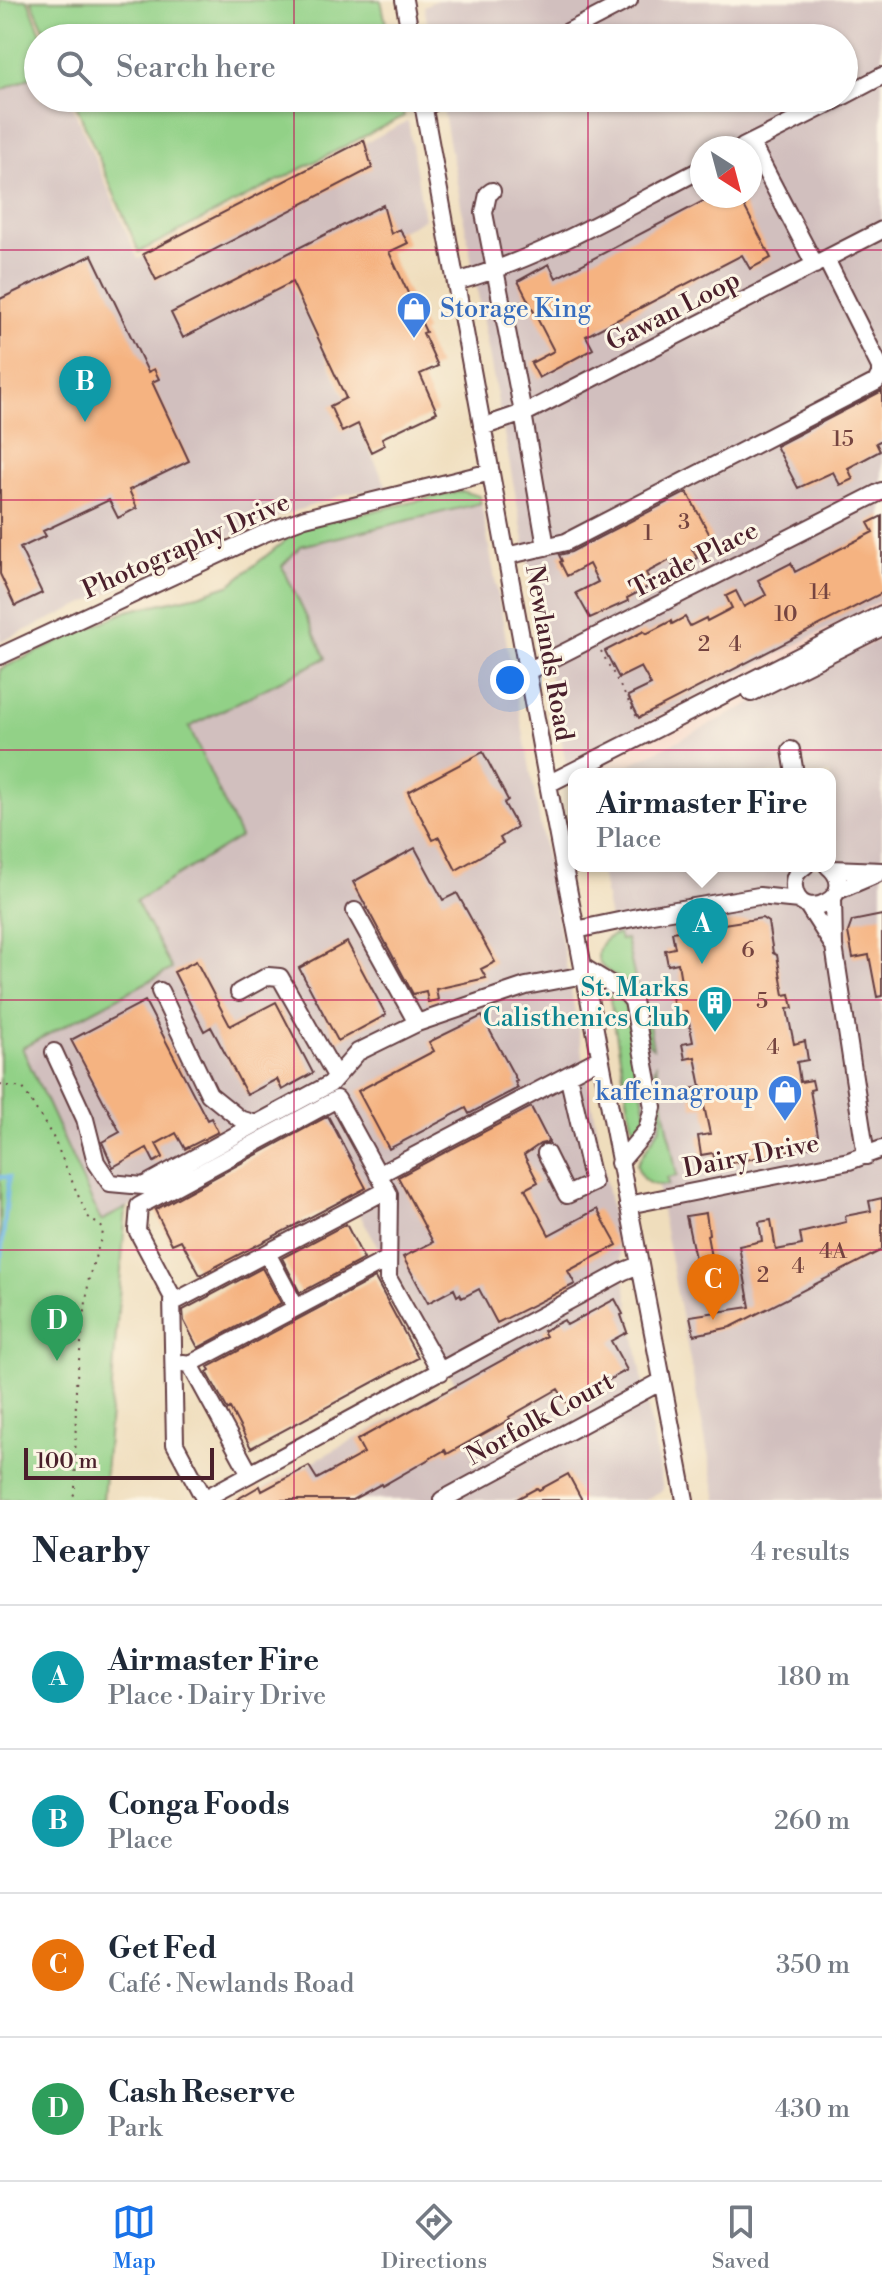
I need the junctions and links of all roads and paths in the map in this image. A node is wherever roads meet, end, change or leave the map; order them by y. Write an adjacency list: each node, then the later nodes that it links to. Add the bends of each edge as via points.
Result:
1 (404, 0): 3 (street)
2 (629, 0): 4 (street)
3 (408, 24)
4 (583, 24)
5 (882, 76): 6 (street)
6 (858, 89)
7 (425, 112): 16 (street, Newlands Road)
8 (813, 112): 9 (street)
9 (762, 138)
10 (762, 171): 14 (street)
11 (690, 175): 15 (street)
12 (492, 191): 15 (street, via 484,213)
13 (882, 230): 14 (street, Gawan Loop)
14 (821, 262): 17 (street, Gawan Loop); 21 (street, via 880,367 876,382 566,542)
15 (495, 271): 16 (street); 17 (street)
16 (456, 282): 18 (street, Newlands Road)
17 (523, 413): 18 (street, Gawan Loop); 21 (street)
18 (482, 427): 19 (street, Newlands Road)
19 (491, 472): 22 (street, Newlands Road); 26 (street, Photography Drive, via 305,518)
20 (882, 491): 25 (street, Trade Place)
21 (546, 547): 22 (street)
22 (506, 556): 27 (street, Newlands Road)
23 (882, 614): 30 (street)
24 (882, 627): 31 (street)
25 (594, 637): 27 (street, Trade Place); 28 (path)
26 (0, 656)
27 (528, 671): 35 (street, Newlands Road)
28 (637, 717)
29 (791, 750): 32 (street)
30 (592, 768)
31 (604, 768)
32 (794, 768)
33 (568, 780): 35 (street)
34 (568, 785): 35 (street)
35 (550, 790): 45 (street, Newlands Road)
36 (836, 868): 40 (street)
37 (796, 872): 42 (street)
38 (798, 872): 43 (street, via 794,889)
39 (833, 872): 41 (street, via 838,879)
40 (882, 872): 41 (street)
41 (835, 895): 43 (street, via 822,906); 46 (street)
42 (759, 896): 43 (street); 45 (street)
43 (804, 903): 46 (street)
44 (355, 911): 50 (street)
45 (576, 930): 47 (street, Newlands Road)
46 (834, 946): 59 (street)
47 (584, 971): 50 (street); 52 (street, Newlands Road); 60 (street, via 633,1001 651,1095 647,1130)
48 (160, 991): 56 (street, via 209,1094 240,1119)
49 (239, 992): 54 (street, via 268,976 280,977)
50 (417, 1023): 54 (street, via 358,1052)
51 (54, 1052): 56 (street, via 85,1119 96,1162 110,1183 143,1186)
52 (600, 1058): 53 (street); 60 (street, Newlands Road)
53 (568, 1075): 58 (street, via 593,1183 567,1195); 61 (street)
54 (336, 1076): 56 (street)
55 (0, 1085): 73 (path, via 23,1088 53,1137 87,1216 104,1229 89,1277 76,1385)
56 (256, 1124)
57 (882, 1149): 59 (street, Dairy Drive)
58 (546, 1153)
59 (866, 1156): 63 (street, Dairy Drive)
60 (619, 1163): 63 (street, Newlands Road)
61 (378, 1175): 62 (street); 67 (street, via 337,1099 139,1206 137,1230)
62 (387, 1190): 64 (street); 65 (street)
63 (628, 1205): 66 (street, Newlands Road)
64 (267, 1253): 67 (street); 68 (street)
65 (388, 1259): 68 (street); 70 (street, via 388,1278)
66 (639, 1265): 70 (street); 71 (street, Newlands Road)
67 (172, 1303): 69 (street)
68 (296, 1308): 69 (street)
69 (182, 1363): 72 (street); 74 (street, via 175,1444)
70 (441, 1372): 72 (street)
71 (662, 1381): 75 (street, Norfolk Court); 76 (street, Newlands Road)
72 (250, 1474): 74 (street)
73 (72, 1500)
74 (204, 1500)
75 (442, 1500)
76 (685, 1500)

